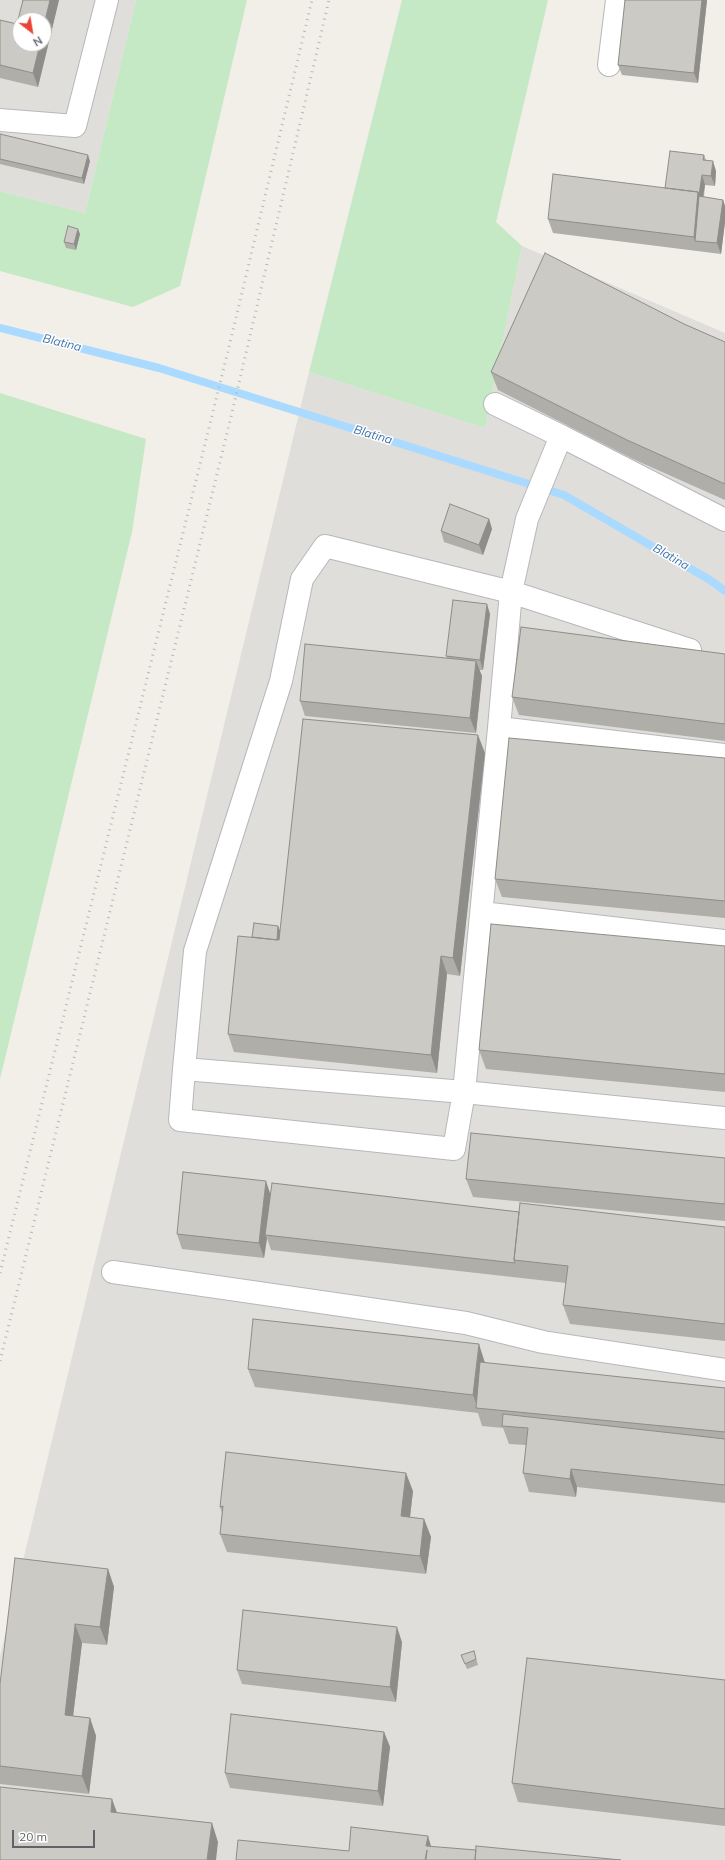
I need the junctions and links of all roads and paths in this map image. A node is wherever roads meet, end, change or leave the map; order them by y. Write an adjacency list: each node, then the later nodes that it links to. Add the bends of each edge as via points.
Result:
1 (107, 0): 4 (lane, via 75,126)
2 (617, 0): 3 (lane)
3 (609, 65)
4 (0, 120)
5 (495, 404): 6 (lane)
6 (561, 436): 7 (lane); 8 (lane, via 527,519)
7 (725, 520)
8 (511, 592): 9 (lane); 10 (lane); 14 (lane, via 325,546 302,579 281,681 195,951)
9 (690, 650)
10 (499, 728): 11 (lane); 12 (lane)
11 (725, 755)
12 (482, 913): 13 (lane); 15 (lane)
13 (725, 941)
14 (184, 1069): 15 (lane); 15 (lane, via 180,1120 454,1149)
15 (464, 1092): 16 (lane)
16 (725, 1118)
17 (113, 1272): 18 (lane, via 466,1323 543,1342)
18 (725, 1370)

